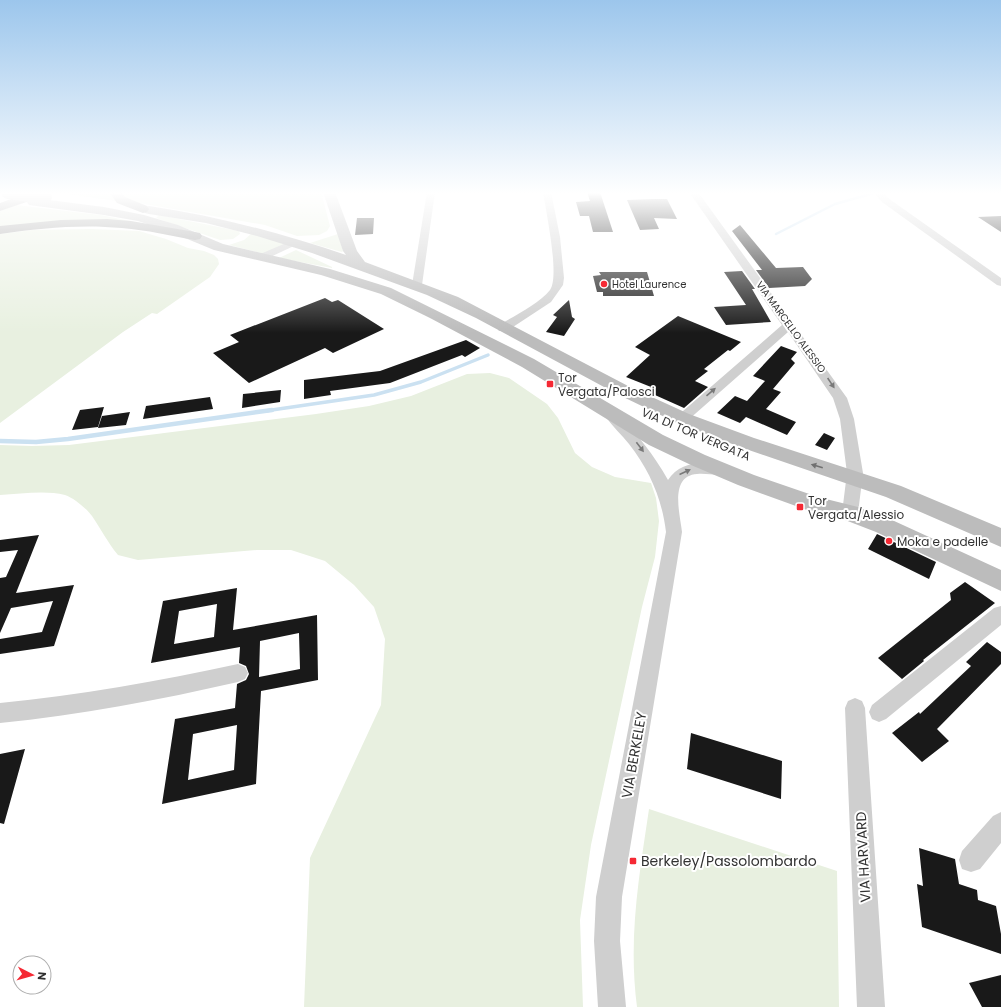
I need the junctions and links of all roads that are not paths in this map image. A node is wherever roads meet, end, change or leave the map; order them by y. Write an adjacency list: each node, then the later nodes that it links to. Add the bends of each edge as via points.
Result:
1 (200, 239): 12 (main road, VIA DI TOR VERGATA, via 219,247)
2 (203, 239): 3 (main road, via 224,243)
3 (237, 239)
4 (284, 239): 11 (main road, VIA DI TOR VERGATA)
5 (300, 239): 11 (main road)
6 (345, 239): 13 (main road, via 351,254)
7 (424, 239): 15 (street)
8 (555, 239): 17 (street, via 558,285 551,296)
9 (727, 239): 16 (street, VIA MARCELLO ALESSIO)
10 (940, 239): 14 (street)
11 (290, 241): 12 (street); 13 (main road, VIA DI TOR VERGATA); 21 (main road, VIA DI TOR VERGATA, via 331,263 392,284 445,308 614,399 704,440)
12 (262, 257): 18 (main road, VIA DI TOR VERGATA, via 325,272 397,296 522,360)
13 (359, 264): 15 (main road, VIA DI TOR VERGATA)
14 (1001, 282)
15 (417, 285): 17 (main road, VIA DI TOR VERGATA)
16 (789, 325): 19 (street, one-way to 16); 21 (street, VIA MARCELLO ALESSIO, one-way to 21, via 842,402 847,419)
17 (503, 328): 19 (main road, VIA DI TOR VERGATA)
18 (604, 408): 20 (main road, VIA DI TOR VERGATA, via 656,440); 21 (main road, VIA DI TOR VERGATA, via 727,461); 22 (street, VIA BERKELEY, one-way to 22, via 642,450 658,475)
19 (682, 418): 21 (main road, VIA DI TOR VERGATA, one-way to 19, via 744,442)
20 (723, 471): 21 (main road, VIA DI TOR VERGATA, via 808,501); 22 (street, VIA BERKELEY, one-way to 20, via 675,480 683,471 697,468)
21 (852, 496): 23 (main road, VIA DI TOR VERGATA, via 909,497); 24 (main road, VIA DI TOR VERGATA, via 933,521); 25 (main road, VIA DI TOR VERGATA); 26 (main road, VIA DI TOR VERGATA, via 902,533)
22 (670, 504): 34 (street, VIA BERKELEY, via 674,525 672,545 609,897 607,949)
23 (1001, 538)
24 (1001, 552)
25 (1001, 567)
26 (1001, 580)
27 (1001, 614): 30 (street)
28 (238, 673): 31 (street, via 120,698)
29 (855, 708): 35 (street, VIA HARVARD)
30 (879, 712)
31 (0, 713)
32 (1001, 824): 33 (street)
33 (970, 860)
34 (612, 1007)
35 (871, 1007)

